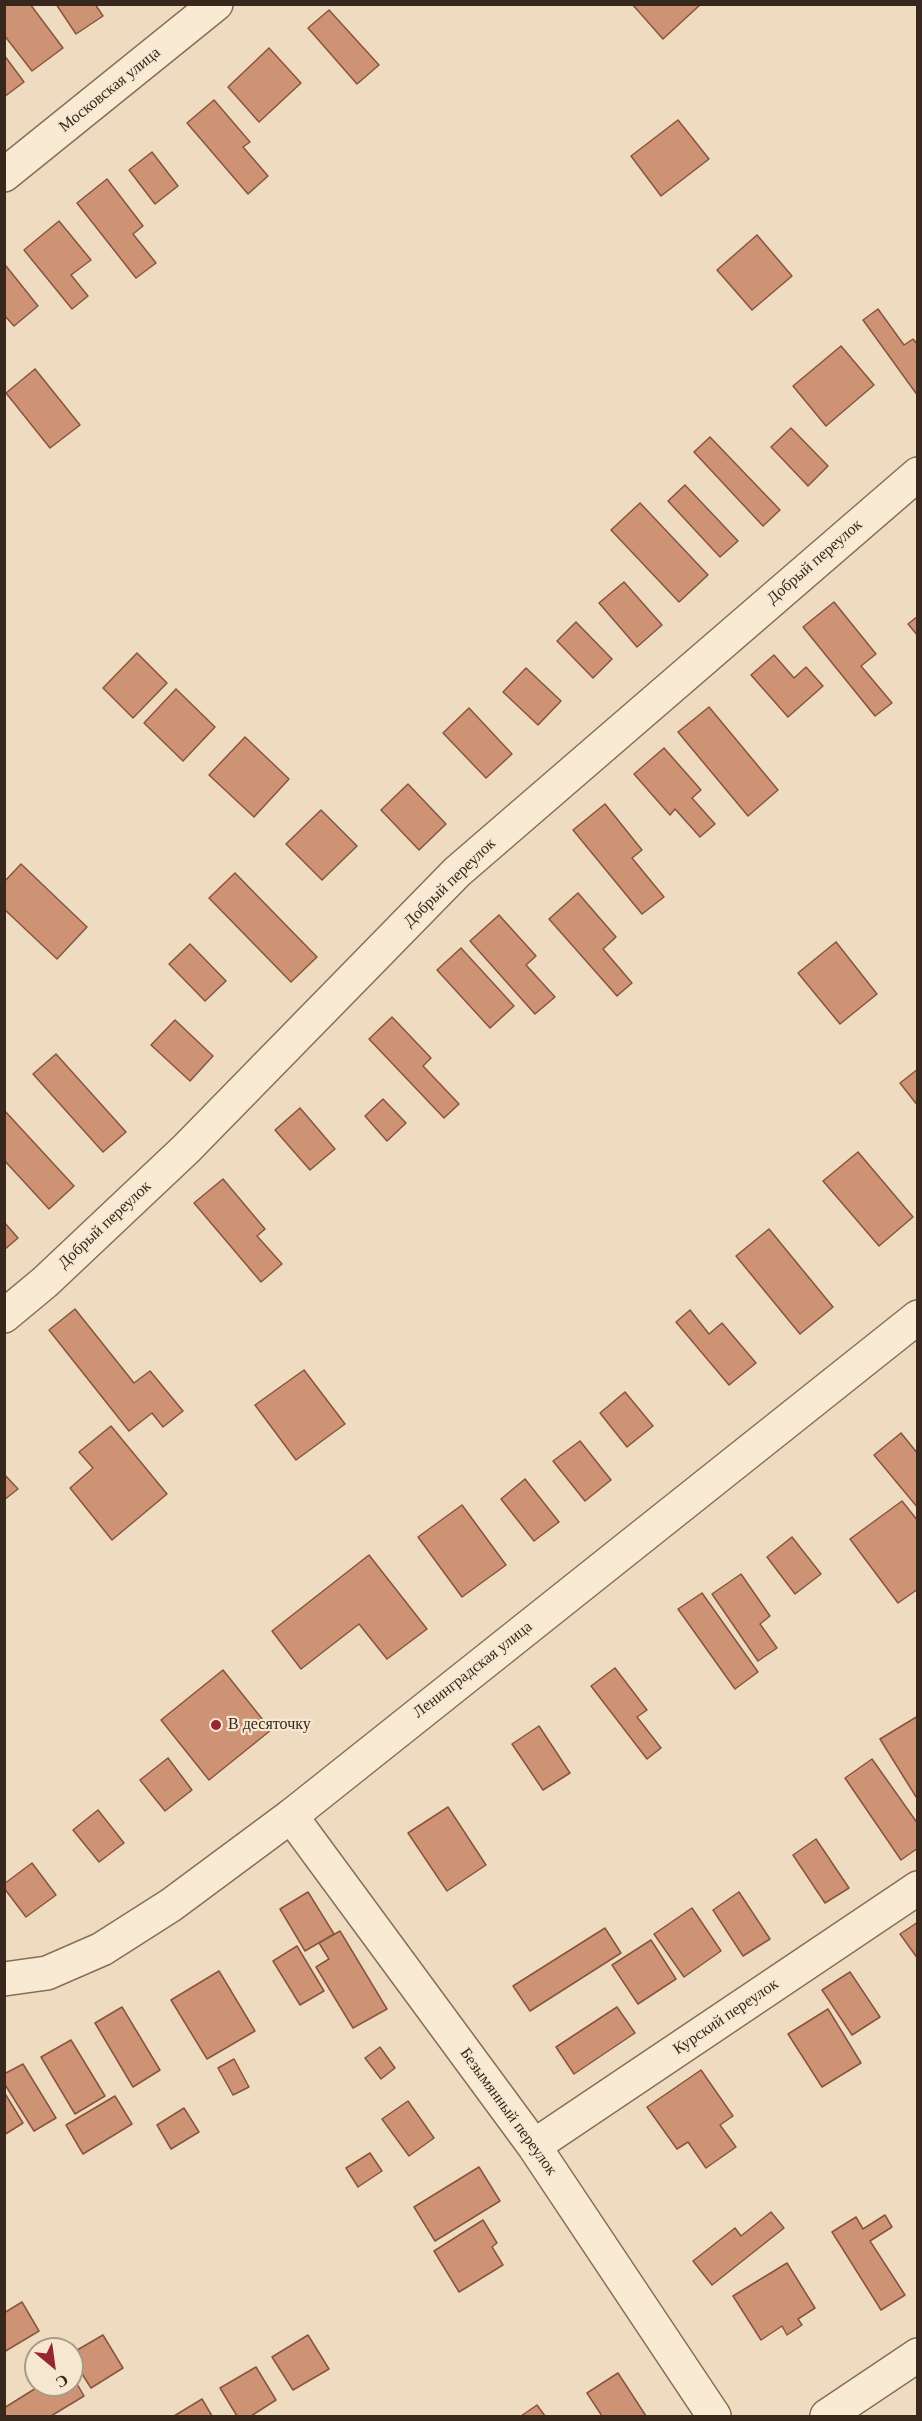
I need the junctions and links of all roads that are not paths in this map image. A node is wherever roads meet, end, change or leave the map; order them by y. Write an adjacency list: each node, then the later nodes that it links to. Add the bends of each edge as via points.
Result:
1 (216, 4): 2 (street, Московская улица)
2 (4, 175)
3 (918, 474): 4 (street, Добрый переулок, via 457,872 186,1149)
4 (4, 1316)
5 (918, 1317): 6 (street, Ленинградская улица)
6 (291, 1816): 8 (street, Ленинградская улица, via 171,1905 102,1949 47,1973); 9 (street, Безымянный переулок)
7 (918, 1888): 9 (street, Курский переулок)
8 (4, 1979)
9 (534, 2146): 11 (street, Безымянный переулок)
10 (918, 2355): 12 (street)
11 (714, 2416)
12 (827, 2416)

